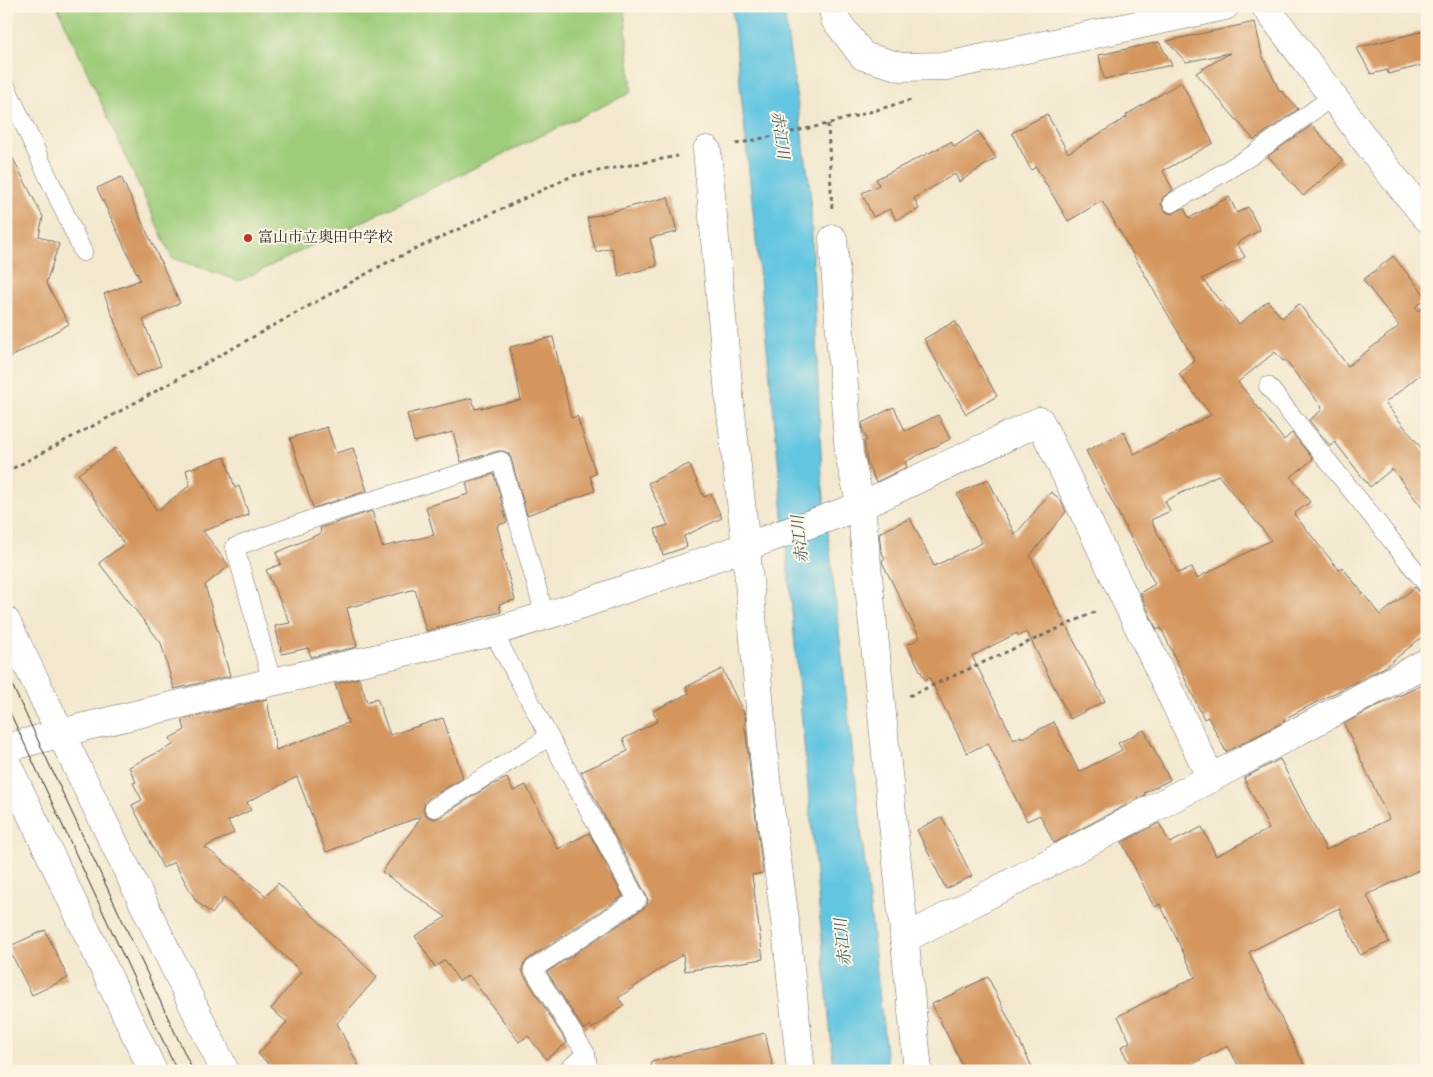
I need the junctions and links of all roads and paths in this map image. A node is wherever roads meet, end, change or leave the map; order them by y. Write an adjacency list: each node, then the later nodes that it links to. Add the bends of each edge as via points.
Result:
1 (832, 6): 4 (street, via 835,19 863,56 901,67)
2 (1225, 6): 4 (street, via 947,66)
3 (1265, 6): 6 (street)
4 (910, 66): 7 (path, via 912,100)
5 (6, 86): 12 (lane)
6 (1332, 97): 9 (lane, via 1252,156); 10 (street)
7 (828, 124): 8 (path); 11 (path)
8 (719, 148): 14 (path, via 572,176 384,264); 16 (street, via 729,395)
9 (1172, 203)
10 (1427, 218)
11 (833, 240): 15 (street)
12 (83, 252)
13 (1268, 386): 17 (lane)
14 (6, 472)
15 (852, 509): 16 (street); 18 (street, via 1040,421); 24 (street)
16 (746, 547): 19 (street); 36 (street, via 766,778)
17 (1427, 585)
18 (1125, 599): 24 (path); 29 (street)
19 (545, 616): 21 (street); 23 (lane, via 501,462 321,516 235,547)
20 (6, 621): 25 (street)
21 (493, 632): 23 (street); 26 (lane)
22 (1427, 662): 29 (street)
23 (272, 682): 25 (street)
24 (881, 708): 31 (street)
25 (61, 734): 27 (street); 34 (street)
26 (549, 736): 30 (lane); 32 (lane, via 637,900 533,969)
27 (6, 748)
28 (6, 762): 33 (street)
29 (1211, 778): 31 (street)
30 (434, 808)
31 (904, 938): 37 (street)
32 (587, 1062): 35 (lane)
33 (153, 1071)
34 (225, 1071)
35 (566, 1071)
36 (801, 1071)
37 (918, 1071)

